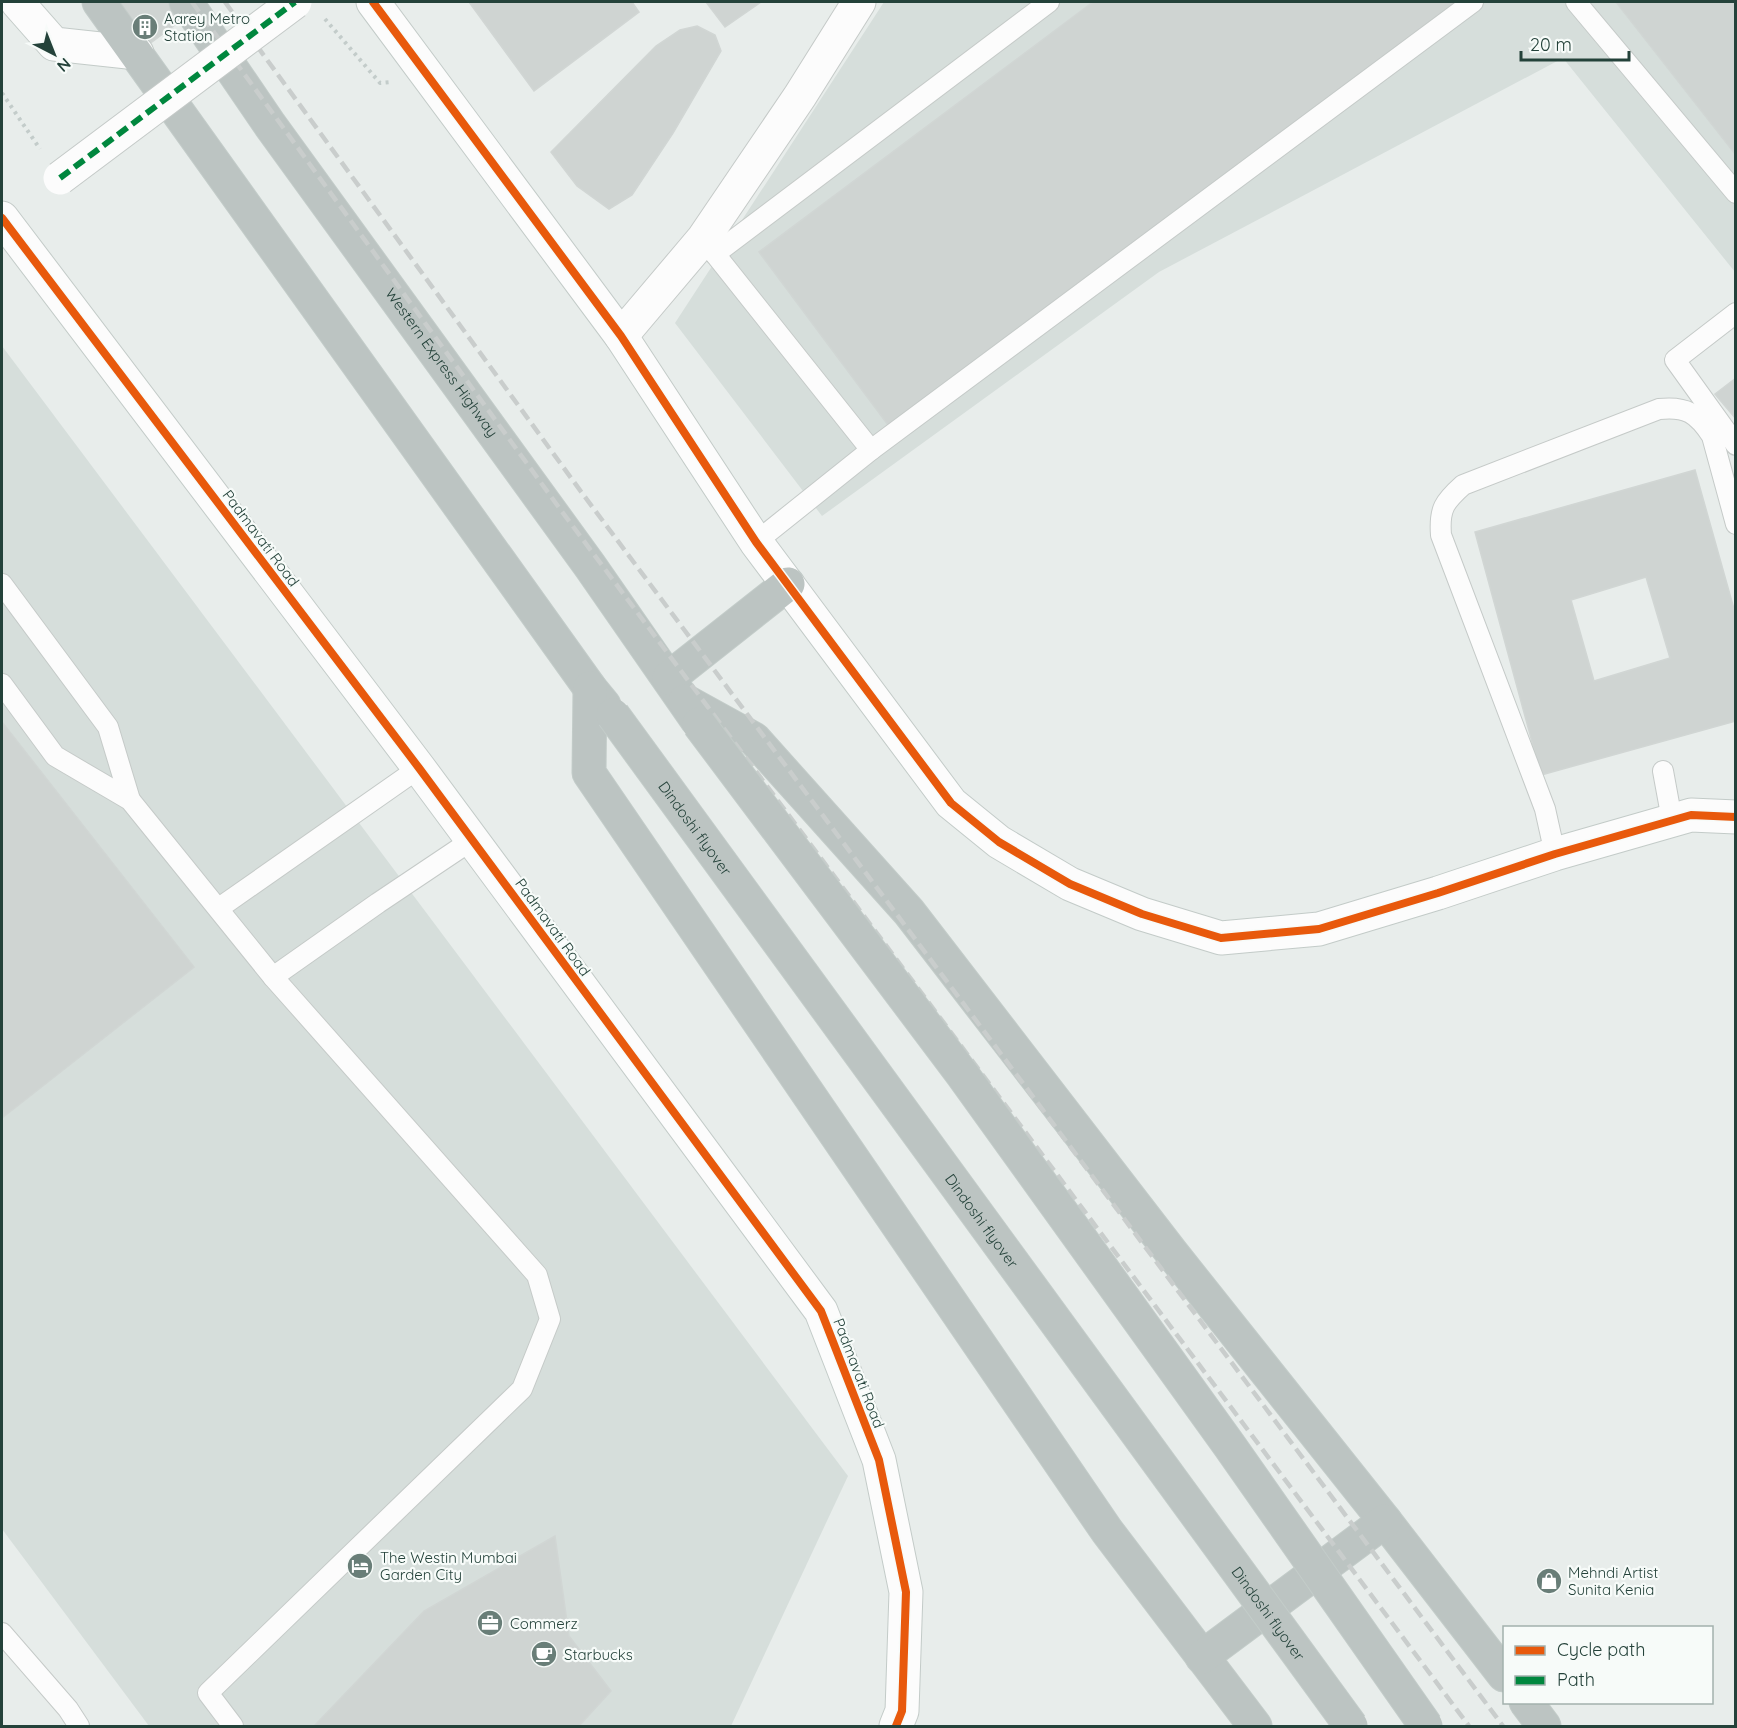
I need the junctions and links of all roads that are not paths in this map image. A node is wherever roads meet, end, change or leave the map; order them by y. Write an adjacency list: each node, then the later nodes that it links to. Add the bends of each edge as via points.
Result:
1 (17, 2): 10 (street, via 54,44)
2 (99, 2): 10 (highway)
3 (186, 2): 25 (highway, Western Express Highway)
4 (373, 2): 16 (street)
5 (859, 2): 14 (street)
6 (1049, 2): 14 (lane)
7 (1473, 2): 18 (lane)
8 (1576, 2): 12 (lane)
9 (306, 6): 11 (street, bridge)
10 (137, 52): 24 (highway)
11 (60, 178)
12 (1736, 193)
13 (2, 218): 26 (street, Padmavati Road)
14 (709, 247): 16 (street); 18 (lane)
15 (1736, 313): 17 (lane, via 1675,360)
16 (621, 336): 20 (street)
17 (1736, 445)
18 (871, 450): 20 (lane)
19 (1736, 524): 32 (lane, via 1712,436 1689,411 1675,407 1659,409 1463,485 1447,500 1440,518 1441,535 1545,809)
20 (756, 542): 22 (street)
21 (2, 584): 28 (lane, via 108,727)
22 (788, 584): 25 (highway); 32 (street, via 951,803 999,842 1070,884 1142,914 1221,938 1319,929)
23 (2, 684): 28 (lane, via 55,756)
24 (590, 688): 37 (highway, via 589,773 1107,1531); 44 (highway, Dindoshi flyover, bridge)
25 (684, 701): 35 (highway, via 754,739 909,912); 45 (highway, bridge, via 969,1083)
26 (419, 768): 31 (street, Padmavati Road); 33 (lane)
27 (1663, 771): 30 (lane)
28 (130, 800): 33 (lane)
29 (1736, 818): 30 (street, via 1691,815)
30 (1672, 820): 32 (street)
31 (472, 840): 34 (lane); 42 (street, Padmavati Road, via 821,1311 879,1460 906,1592 902,1711)
32 (1555, 854)
33 (219, 908): 34 (lane)
34 (273, 977): 41 (lane, via 537,1275 550,1319 522,1389 208,1693)
35 (1385, 1521): 37 (highway); 38 (highway)
36 (2, 1633): 40 (lane)
37 (1202, 1657): 43 (highway)
38 (1503, 1674)
39 (1528, 1704): 46 (highway)
40 (79, 1726)
41 (233, 1726)
42 (896, 1726)
43 (1255, 1726)
44 (1351, 1726)
45 (1426, 1726)
46 (1544, 1726)

